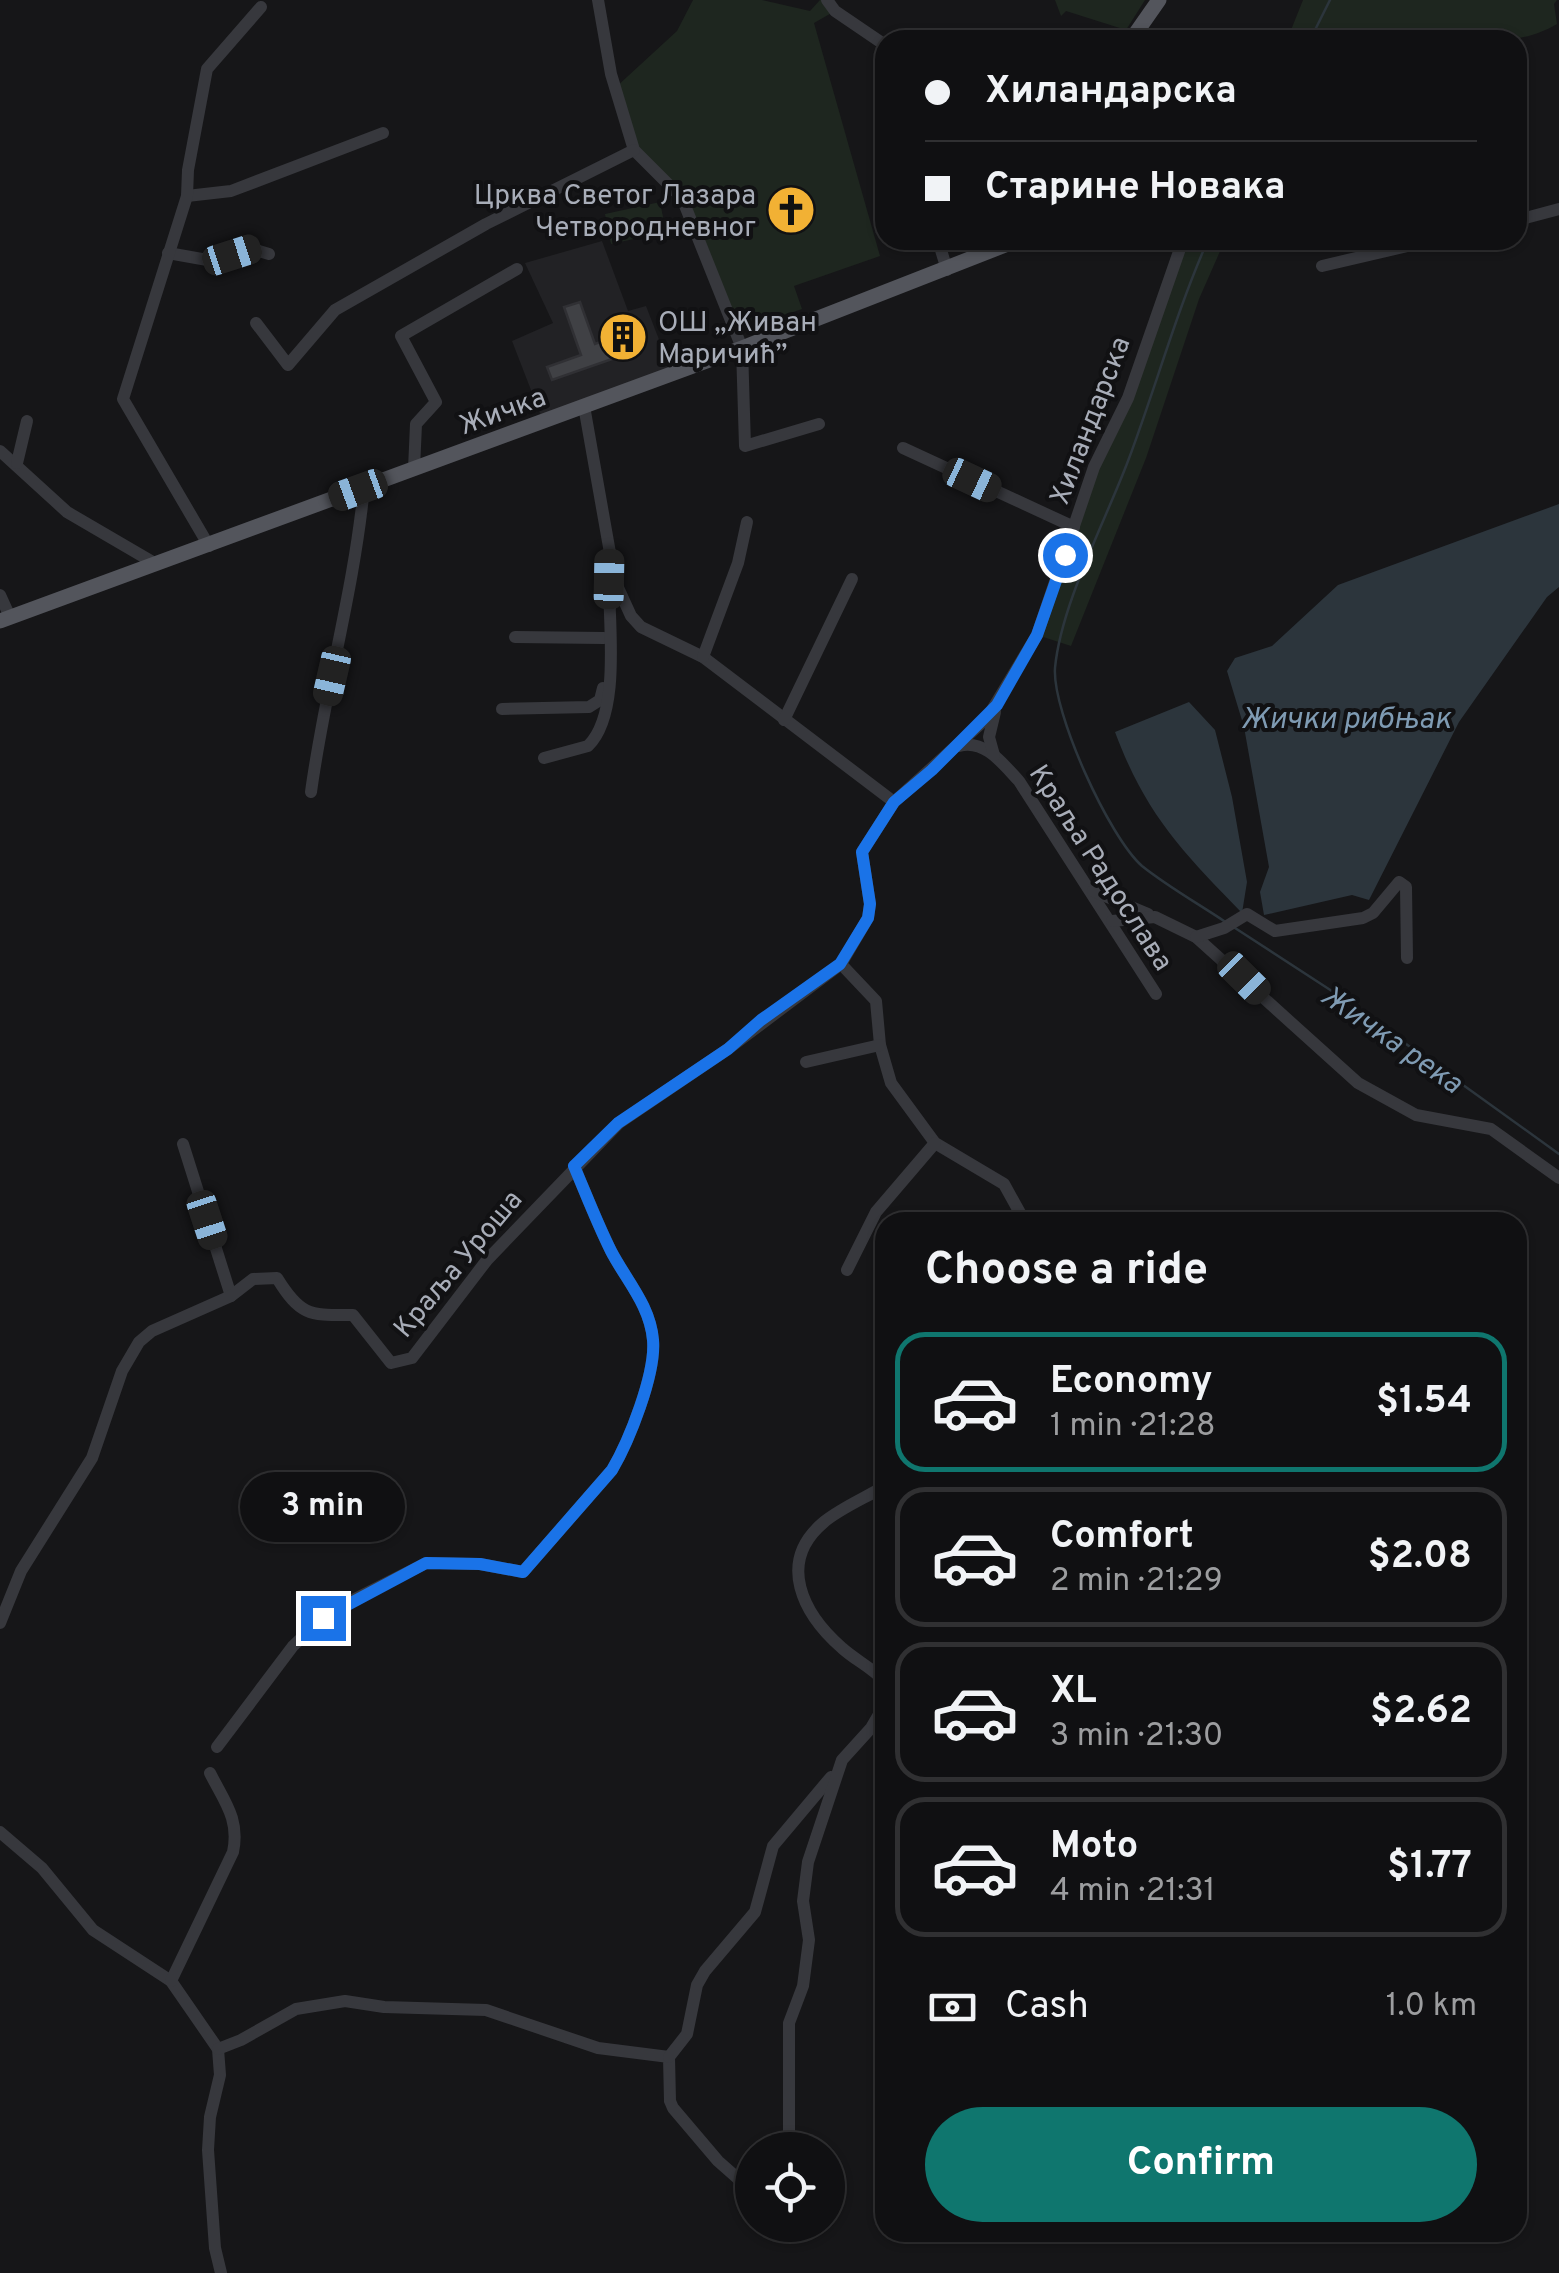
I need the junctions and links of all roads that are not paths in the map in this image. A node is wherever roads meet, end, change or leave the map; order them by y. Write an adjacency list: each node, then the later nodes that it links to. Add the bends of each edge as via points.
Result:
1 (598, 0): 8 (street)
2 (827, 0): 6 (street)
3 (1159, 0): 5 (main road)
4 (261, 7): 9 (street, via 206,69)
5 (1138, 30)
6 (875, 37)
7 (383, 133): 9 (street, via 232,191)
8 (634, 150): 21 (street, via 335,310 288,365); 22 (street, via 682,198)
9 (187, 196): 16 (street)
10 (1559, 208): 11 (street)
11 (1527, 217)
12 (941, 250): 20 (street)
13 (994, 250): 20 (main road, Жичка)
14 (1180, 250): 32 (street, Хиландарска)
15 (1390, 250): 18 (street)
16 (168, 254): 17 (street, via 212,262 252,249); 33 (street, via 123,400)
17 (269, 254)
18 (1322, 266)
19 (518, 269): 29 (street, via 401,336 436,402 416,424)
20 (947, 270): 22 (main road, Жичка)
21 (256, 323)
22 (742, 348): 23 (main road, Жичка); 25 (street, via 745,446)
23 (584, 406): 29 (main road, Жичка); 34 (street)
24 (27, 421): 28 (street)
25 (819, 424)
26 (903, 448): 32 (street)
27 (0, 451): 28 (street)
28 (17, 463): 35 (street, via 67,512)
29 (414, 469): 30 (main road, Жичка)
30 (364, 487): 33 (main road, Жичка); 49 (street, via 355,572)
31 (748, 522): 42 (street)
32 (1074, 527): 43 (street, Хиландарска, via 1037,635)
33 (209, 546): 35 (main road, Жичка)
34 (610, 554): 38 (street); 42 (street, via 631,616 642,628)
35 (156, 564): 39 (main road, Жичка)
36 (852, 579): 45 (street)
37 (0, 595): 39 (street)
38 (608, 604): 41 (street); 48 (street, via 610,666 600,728 588,746)
39 (5, 619)
40 (515, 637): 41 (street)
41 (604, 638): 44 (street, via 596,704)
42 (704, 657): 45 (street)
43 (997, 705): 46 (street, Хиландарска); 47 (street, via 990,736)
44 (502, 710)
45 (784, 720): 50 (street)
46 (955, 747): 47 (street, Краља Радослава, via 968,743); 50 (street, Хиландарска)
47 (994, 755): 51 (street, Краља Радослава)
48 (544, 758)
49 (310, 792)
50 (894, 802): 56 (street, Хиландарска, via 862,852 868,918)
51 (1092, 890): 52 (street); 53 (street, Краља Радослава)
52 (1155, 917): 53 (street); 54 (street)
53 (1112, 921): 57 (street, Краља Радослава)
54 (1196, 937): 55 (street, via 1247,914 1280,931 1363,918 1399,882 1406,887); 63 (street, via 1358,1083 1416,1115 1491,1129)
55 (1407, 958)
56 (840, 964): 58 (street, via 876,1001); 62 (street, via 618,1123)
57 (1156, 994)
58 (880, 1045): 59 (street); 60 (street, via 892,1084)
59 (806, 1062)
60 (935, 1142): 64 (street); 65 (street, via 996,1176)
61 (183, 1144): 68 (street)
62 (574, 1166): 68 (street, Краља Уроша, via 487,1260 412,1358 391,1363 354,1315 312,1315 293,1304 278,1278 253,1279); 73 (street, via 611,1251 648,1312 653,1340 646,1382 612,1470 523,1572 432,1562 329,1612 294,1646)
63 (1558, 1177)
64 (876, 1212)
65 (1019, 1212)
66 (875, 1214): 67 (street)
67 (847, 1270)
68 (231, 1296): 70 (street, Краља Уроша, via 152,1332 128,1357 92,1458 21,1571)
69 (875, 1492): 71 (street, via 814,1533 800,1558 797,1586 840,1647)
70 (0, 1623)
71 (875, 1674)
72 (875, 1721): 74 (street)
73 (216, 1747)
74 (842, 1760): 79 (street, via 773,1846 755,1912 705,1971 687,2034); 80 (street, via 804,1879 808,1940 803,1986 789,2023)
75 (210, 1773): 77 (street, via 237,1834)
76 (0, 1832): 77 (street, via 42,1868 93,1930)
77 (171, 1981): 78 (street)
78 (218, 2048): 79 (street, via 296,2009 344,2000 486,2010 598,2048); 82 (street, via 208,2150)
79 (669, 2057): 81 (street, via 670,2102)
80 (789, 2132)
81 (735, 2176)
82 (221, 2273)

